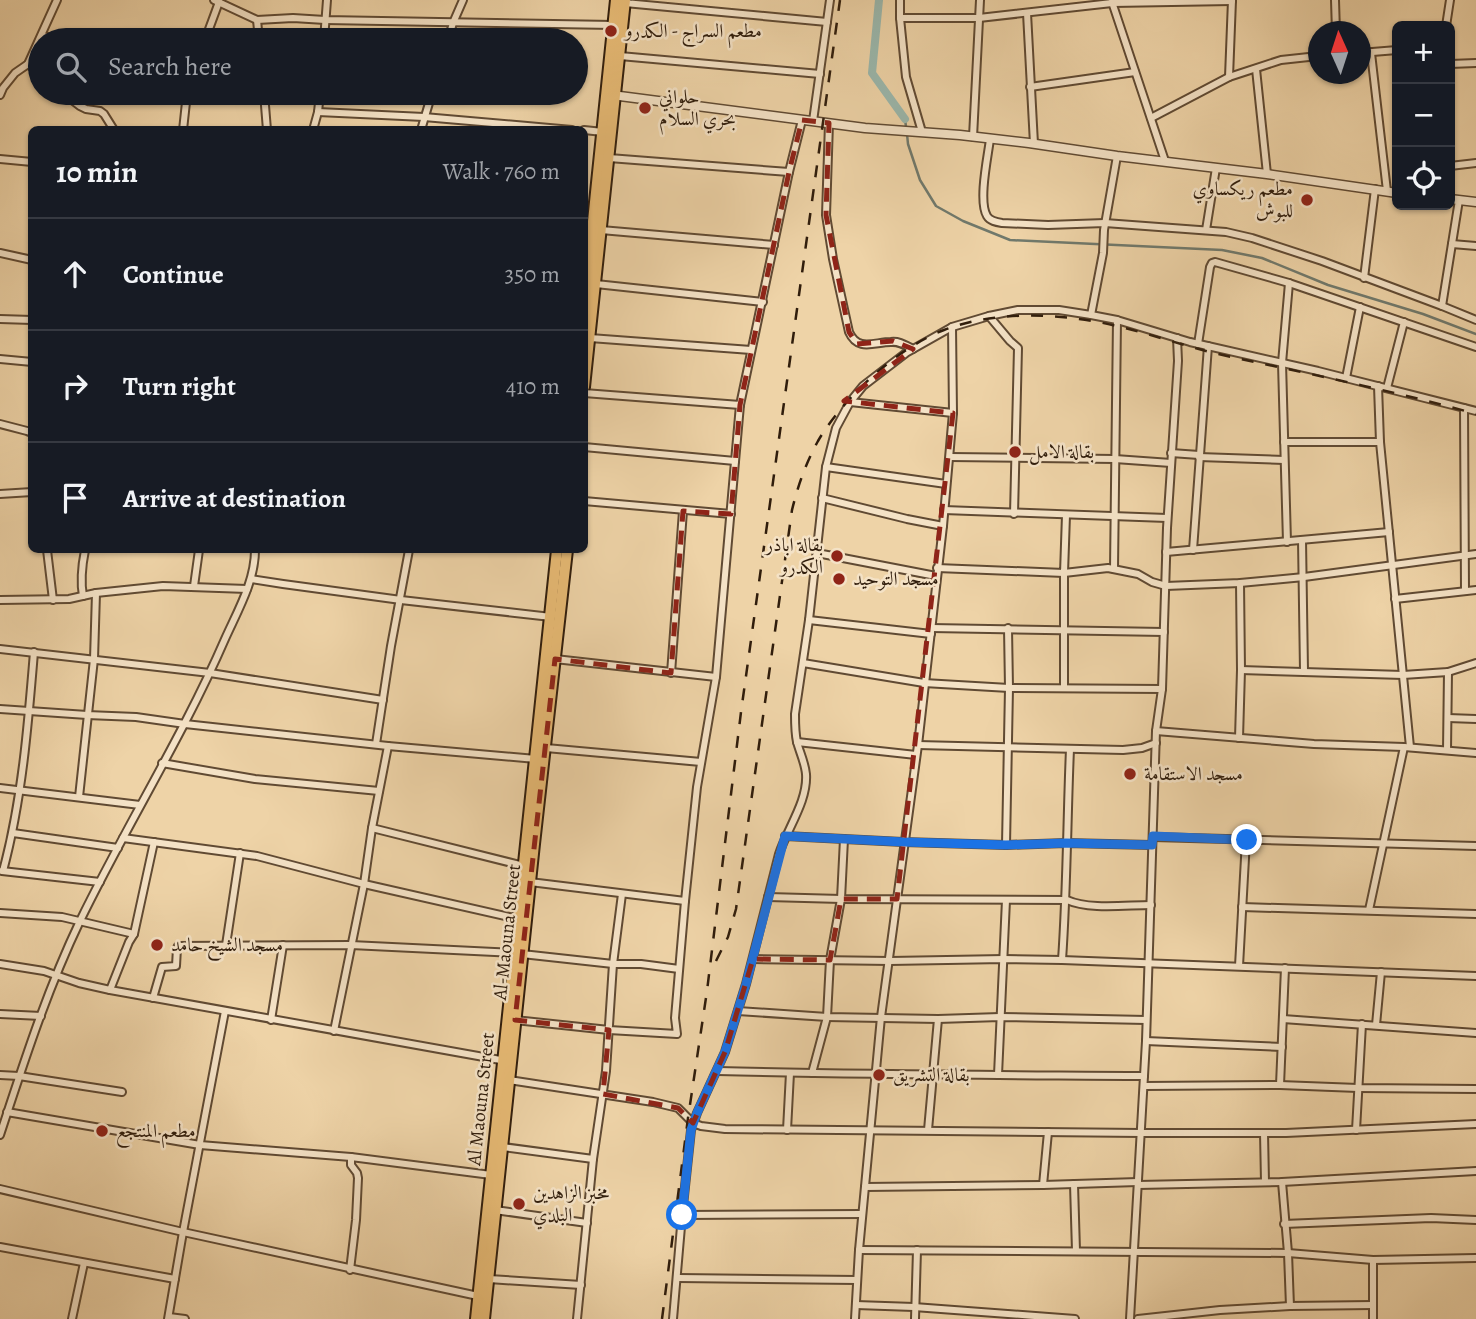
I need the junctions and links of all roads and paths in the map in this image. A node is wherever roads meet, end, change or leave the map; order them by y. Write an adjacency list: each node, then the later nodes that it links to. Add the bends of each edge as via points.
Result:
1 (57, 0): 23 (street)
2 (327, 0): 17 (street)
3 (463, 0): 21 (street)
4 (830, 0): 20 (street)
5 (901, 0): 14 (street)
6 (980, 0): 15 (street)
7 (1335, 0): 18 (street)
8 (1450, 0): 19 (street)
9 (217, 1): 16 (street); 24 (street)
10 (622, 1): 20 (street); 22 (highway); 30 (highway)
11 (1232, 1): 12 (street); 38 (street)
12 (1112, 2): 13 (street); 36 (street)
13 (1027, 13): 15 (street); 39 (street)
14 (900, 18): 15 (street); 61 (street, via 906,78)
15 (979, 18): 62 (street)
16 (257, 20): 17 (street); 25 (street)
17 (325, 20): 21 (street); 26 (street)
18 (1336, 21)
19 (1447, 21)
20 (827, 22): 37 (street)
21 (453, 23): 22 (street); 27 (street)
22 (614, 25): 41 (highway)
23 (45, 28)
24 (209, 28)
25 (258, 28)
26 (325, 28)
27 (452, 28)
28 (1392, 51): 29 (street)
29 (1371, 53): 76 (street)
30 (620, 56): 37 (street); 41 (highway)
31 (1308, 58): 35 (street, via 1281,60)
32 (1476, 63): 34 (street)
33 (28, 64): 40 (street, via 15,73)
34 (1455, 64)
35 (1256, 69): 38 (street); 74 (street)
36 (1135, 72): 39 (street); 49 (street)
37 (820, 74): 51 (street)
38 (1229, 77): 49 (street)
39 (1030, 87): 64 (street)
40 (0, 95)
41 (611, 95): 50 (street); 60 (highway); 66 (highway)
42 (79, 105): 53 (street, via 100,111)
43 (186, 105): 54 (street)
44 (265, 105): 55 (street)
45 (319, 105): 47 (street)
46 (428, 105): 48 (street)
47 (318, 113): 48 (street); 56 (street)
48 (424, 117): 57 (street); 58 (street)
49 (1151, 118): 68 (street)
50 (802, 120): 51 (street); 73 (street)
51 (813, 121): 52 (street)
52 (829, 123): 61 (street); 109 (street, via 826,215 849,332 857,344 893,341)
53 (112, 126)
54 (183, 126)
55 (267, 126)
56 (314, 126)
57 (422, 126)
58 (526, 126)
59 (588, 131): 60 (street)
60 (603, 132): 83 (highway)
61 (922, 132): 62 (street)
62 (973, 136): 63 (street)
63 (990, 139): 64 (street); 81 (street, via 983,190 988,218 1002,223)
64 (1034, 144): 65 (street)
65 (1117, 156): 68 (street); 81 (street)
66 (608, 158): 73 (street); 83 (highway)
67 (0, 159): 69 (street)
68 (1165, 161): 72 (street)
69 (28, 162)
70 (1476, 163): 71 (street)
71 (1455, 165)
72 (1216, 168): 74 (street); 82 (street)
73 (789, 172): 85 (street)
74 (1267, 174): 75 (street)
75 (1375, 190): 76 (street); 90 (street)
76 (1387, 191): 77 (street)
77 (1392, 192)
78 (1455, 200): 79 (street)
79 (1476, 202)
80 (1454, 210): 84 (street)
81 (1105, 226): 82 (street); 96 (street)
82 (1206, 230): 90 (street, via 1252,238)
83 (592, 234): 85 (street); 89 (highway); 92 (highway)
84 (1452, 244): 86 (street); 94 (street)
85 (774, 246): 93 (street)
86 (1476, 246)
87 (0, 253): 88 (street)
88 (28, 259)
89 (588, 271)
90 (1364, 278): 94 (street)
91 (1289, 283): 95 (street); 106 (street, via 1212,263); 114 (street)
92 (596, 284): 93 (street); 104 (highway)
93 (763, 302): 111 (street)
94 (1442, 306): 101 (street)
95 (1360, 307): 102 (street); 115 (street)
96 (1091, 315): 97 (street, via 1039,309); 100 (street)
97 (989, 316): 103 (street); 132 (street, via 1018,348)
98 (0, 319): 99 (street)
99 (28, 320)
100 (1117, 320): 105 (street); 133 (street)
101 (1476, 320)
102 (1404, 322): 108 (street); 117 (street)
103 (952, 327): 109 (street); 123 (street)
104 (590, 338): 110 (highway); 111 (street)
105 (1177, 338): 106 (street); 129 (street)
106 (1198, 344): 107 (street)
107 (1208, 346): 114 (street); 130 (street)
108 (1476, 347)
109 (913, 349): 119 (street, via 863,386)
110 (588, 351)
111 (751, 351): 120 (street)
112 (0, 359): 113 (street)
113 (28, 362)
114 (1282, 363): 115 (street); 126 (street)
115 (1346, 378): 116 (street)
116 (1378, 386): 117 (street); 127 (street)
117 (1387, 388): 121 (street)
118 (588, 393): 120 (street)
119 (850, 402): 123 (street); 137 (street, via 836,428)
120 (740, 405): 135 (street)
121 (1464, 408): 122 (street); 166 (street)
122 (1476, 411)
123 (953, 414): 131 (street)
124 (0, 424): 125 (street)
125 (28, 432)
126 (1284, 442): 127 (street); 134 (street)
127 (1380, 442): 151 (street)
128 (588, 447): 135 (street)
129 (1171, 453): 130 (street); 136 (street)
130 (1199, 456): 134 (street); 154 (street)
131 (950, 457): 132 (street); 138 (street)
132 (1016, 458): 133 (street); 146 (street)
133 (1115, 459): 136 (street); 148 (street)
134 (1284, 460): 153 (street)
135 (735, 461): 145 (street)
136 (1171, 463): 149 (street)
137 (826, 467): 138 (street); 141 (street)
138 (946, 484): 143 (street)
139 (28, 492): 140 (street)
140 (0, 494)
141 (822, 498): 150 (street); 164 (street)
142 (588, 501): 144 (street)
143 (944, 510): 146 (street); 150 (street)
144 (682, 511): 145 (street); 203 (street)
145 (731, 514): 205 (street)
146 (1014, 514): 147 (street)
147 (1066, 515): 148 (street); 171 (street)
148 (1115, 516): 149 (street); 170 (street)
149 (1167, 518): 155 (street)
150 (943, 526): 169 (street)
151 (1388, 532): 152 (street); 168 (street)
152 (1303, 540): 153 (street); 173 (street)
153 (1287, 542): 154 (street)
154 (1192, 550): 155 (street)
155 (1166, 552): 177 (street)
156 (47, 553): 185 (street)
157 (84, 553): 182 (street)
158 (198, 553): 176 (street)
159 (256, 553): 167 (street)
160 (260, 553): 167 (street)
161 (409, 553): 186 (street)
162 (557, 553): 187 (highway, Al Maouna Street)
163 (567, 553): 196 (highway, Al-Maouna Street)
164 (817, 553): 172 (street); 188 (street)
165 (1476, 554): 166 (street)
166 (1464, 556): 168 (street); 180 (street)
167 (255, 559): 174 (street)
168 (1392, 566): 173 (street); 183 (street)
169 (937, 568): 171 (street); 172 (street)
170 (1114, 569): 171 (street); 177 (street)
171 (1064, 573): 190 (street)
172 (936, 576): 191 (street)
173 (1304, 577): 175 (street); 200 (street)
174 (251, 579): 178 (street); 186 (street)
175 (1240, 583): 177 (street); 199 (street)
176 (194, 586): 178 (street); 181 (street)
177 (1166, 586): 192 (street)
178 (247, 589): 202 (street)
179 (1476, 590): 180 (street)
180 (1465, 591): 183 (street)
181 (96, 593): 182 (street); 195 (street)
182 (83, 596): 185 (street)
183 (1395, 599): 204 (street)
184 (0, 600): 185 (street)
185 (53, 600)
186 (401, 600): 187 (street); 210 (street)
187 (551, 617): 231 (highway, Al Maouna Street)
188 (809, 620): 191 (street); 197 (street)
189 (1008, 628): 190 (street); 191 (street); 207 (street)
190 (1064, 629): 192 (street); 208 (street)
191 (931, 631): 206 (street)
192 (1164, 632): 209 (street)
193 (0, 649): 194 (street)
194 (34, 652): 195 (street); 212 (street)
195 (94, 659): 202 (street); 213 (street)
196 (555, 659): 203 (street); 226 (highway, Al-Maouna Street)
197 (803, 663): 206 (street); 219 (street, via 795,714)
198 (1476, 663): 201 (street)
199 (1241, 670): 200 (street); 218 (street)
200 (1304, 671): 204 (street)
201 (1448, 672): 204 (street); 214 (street)
202 (210, 673): 210 (street); 216 (street)
203 (671, 673): 205 (street)
204 (1403, 675): 225 (street)
205 (716, 677): 232 (street)
206 (925, 682): 207 (street); 223 (street)
207 (1009, 688): 208 (street); 224 (street)
208 (1064, 688): 209 (street)
209 (1161, 689): 217 (street)
210 (383, 700): 221 (street)
211 (0, 709): 212 (street)
212 (29, 712): 213 (street); 235 (street)
213 (88, 715): 216 (street); 237 (street)
214 (1448, 718): 215 (street); 228 (street)
215 (1476, 719)
216 (185, 724): 221 (street); 233 (street)
217 (1156, 732): 218 (street); 220 (street)
218 (1239, 738): 225 (street)
219 (797, 742): 230 (street); 241 (street, via 805,786)
220 (1156, 743): 227 (street, via 1124,750); 245 (street)
221 (376, 744): 222 (street)
222 (388, 746): 231 (street); 236 (street)
223 (918, 746): 224 (street); 230 (street)
224 (1008, 747): 227 (street); 250 (street)
225 (1407, 747): 228 (street); 249 (street)
226 (546, 748): 232 (street); 257 (highway, Al-Maouna Street)
227 (1070, 749): 248 (street)
228 (1447, 750): 229 (street)
229 (1476, 753)
230 (916, 755): 247 (street)
231 (536, 759): 254 (highway, Al Maouna Street)
232 (701, 762): 265 (street)
233 (162, 763): 236 (street, via 255,779); 238 (street)
234 (0, 788): 235 (street)
235 (19, 790): 237 (street); 240 (street)
236 (379, 791): 239 (street)
237 (79, 797): 238 (street)
238 (141, 805): 242 (street)
239 (372, 828): 254 (street); 258 (street)
240 (13, 833): 252 (street); 255 (street)
241 (785, 836): 243 (street); 260 (street)
242 (123, 838): 246 (street); 252 (street)
243 (844, 839): 247 (street); 261 (street)
244 (1247, 840): 245 (street); 249 (street); 267 (street)
245 (1153, 841): 248 (street); 266 (street)
246 (154, 842): 253 (street); 273 (street)
247 (904, 842): 250 (street); 262 (street)
248 (1066, 843): 250 (street); 264 (street)
249 (1383, 843): 251 (street); 268 (street)
250 (1006, 845)
251 (1476, 846)
252 (118, 848): 256 (street)
253 (240, 853): 258 (street); 274 (street)
254 (524, 866): 271 (highway, Al Maouna Street)
255 (2, 871): 256 (street)
256 (100, 882): 272 (street)
257 (530, 882): 259 (street); 277 (highway, Al-Maouna Street)
258 (364, 884): 271 (street); 276 (street)
259 (622, 894): 265 (street); 284 (street)
260 (768, 897): 261 (street); 278 (street)
261 (841, 899): 262 (street); 280 (street)
262 (897, 899): 263 (street); 282 (street)
263 (1006, 900): 264 (street); 279 (street)
264 (1067, 900): 266 (street, via 1102,906); 281 (street)
265 (685, 901): 288 (street)
266 (1151, 905): 285 (street)
267 (1242, 907): 268 (street); 286 (street)
268 (1369, 910): 270 (street)
269 (0, 913): 272 (street)
270 (1476, 914)
271 (518, 919): 277 (highway, Al Maouna Street)
272 (79, 922): 273 (street); 290 (street)
273 (134, 934): 292 (street)
274 (226, 945): 275 (street); 293 (street, via 178,946 176,966 162,967)
275 (283, 945): 276 (street); 303 (street)
276 (351, 945): 277 (street); 309 (street)
277 (518, 954): 284 (street); 304 (highway, Al-Maouna Street); 313 (highway, Al Maouna Street)
278 (753, 959): 280 (street); 295 (street)
279 (1004, 959): 281 (street); 282 (street); 300 (street)
280 (830, 960): 282 (street); 298 (street)
281 (1062, 960): 285 (street)
282 (890, 961): 299 (street)
283 (0, 964): 290 (street)
284 (613, 964): 288 (street); 308 (street)
285 (1148, 964): 286 (street); 305 (street)
286 (1239, 966): 287 (street)
287 (1285, 968): 289 (street); 302 (street)
288 (679, 969): 308 (street, via 677,1034)
289 (1381, 972): 291 (street); 307 (street)
290 (55, 974): 292 (street); 297 (street)
291 (1476, 976)
292 (110, 990): 293 (street)
293 (153, 998): 294 (street)
294 (225, 1011): 303 (street); 341 (street)
295 (738, 1012): 298 (street); 314 (street)
296 (0, 1014): 297 (street)
297 (41, 1016): 321 (street)
298 (827, 1017): 299 (street); 316 (street)
299 (881, 1017): 301 (street); 320 (street)
300 (1000, 1017): 301 (street); 305 (street); 318 (street)
301 (938, 1019): 317 (street)
302 (1283, 1019): 306 (street); 312 (street)
303 (271, 1020): 309 (street)
304 (515, 1020): 308 (street); 313 (highway, Al-Maouna Street)
305 (1146, 1020): 311 (street)
306 (1362, 1024): 307 (street); 326 (street)
307 (1376, 1025): 310 (street)
308 (609, 1030): 329 (street)
309 (334, 1031): 313 (street)
310 (1476, 1033)
311 (1146, 1041): 312 (street); 322 (street)
312 (1282, 1048): 324 (street)
313 (507, 1061): 323 (highway, Al-Maouna Street); 346 (highway, Al Maouna Street)
314 (718, 1071): 315 (street); 331 (street)
315 (790, 1073): 316 (street); 334 (street)
316 (812, 1073): 320 (street)
317 (934, 1074): 318 (street); 320 (street); 336 (street)
318 (998, 1074): 322 (street)
319 (0, 1075): 321 (street)
320 (875, 1075): 335 (street)
321 (19, 1076): 328 (street); 330 (street)
322 (1144, 1076): 325 (street)
323 (509, 1080): 329 (street); 342 (highway, Al-Maouna Street)
324 (1280, 1084): 325 (street); 326 (street)
325 (1143, 1086): 339 (street)
326 (1357, 1088): 327 (street); 337 (street)
327 (1476, 1089)
328 (122, 1091)
329 (603, 1094): 331 (street, via 678,1108); 344 (street)
330 (8, 1112): 333 (street); 341 (street)
331 (693, 1123): 334 (street, via 724,1129); 356 (street)
332 (1476, 1124): 337 (street)
333 (1, 1130)
334 (787, 1130): 335 (street)
335 (870, 1130): 336 (street); 352 (street)
336 (928, 1130): 338 (street)
337 (1356, 1130): 340 (street)
338 (1048, 1132): 339 (street); 351 (street)
339 (1141, 1133): 340 (street); 350 (street)
340 (1264, 1133): 347 (street)
341 (200, 1144): 343 (street); 360 (street)
342 (502, 1147): 344 (street); 354 (highway, Al-Maouna Street)
343 (351, 1157): 346 (street); 371 (street, via 358,1178)
344 (593, 1159): 358 (street)
345 (1476, 1171): 348 (street)
346 (491, 1175): 361 (highway, Al Maouna Street)
347 (1265, 1182): 348 (street); 350 (street)
348 (1282, 1182): 359 (street)
349 (1074, 1184): 350 (street); 351 (street); 365 (street)
350 (1138, 1184): 366 (street)
351 (1043, 1185): 352 (street)
352 (865, 1187): 355 (street)
353 (0, 1189): 360 (street)
354 (495, 1210): 358 (street); 361 (highway, Al-Maouna Street)
355 (862, 1214): 356 (street); 363 (street)
356 (682, 1215): 372 (street)
357 (1476, 1220): 359 (street)
358 (586, 1223): 376 (street)
359 (1284, 1224): 367 (street)
360 (183, 1233): 371 (street); 373 (street)
361 (488, 1241): 374 (highway, Al-Maouna Street); 377 (highway, Al Maouna Street)
362 (0, 1247): 370 (street)
363 (859, 1250): 364 (street); 375 (street)
364 (917, 1250): 365 (street); 381 (street)
365 (1076, 1251): 366 (street)
366 (1134, 1252): 367 (street); 392 (street)
367 (1288, 1253): 369 (street); 380 (street)
368 (1476, 1258): 369 (street)
369 (1373, 1260): 379 (street)
370 (84, 1263): 373 (street); 383 (street)
371 (350, 1270): 377 (street)
372 (678, 1278): 375 (street); 388 (street)
373 (175, 1279): 382 (street)
374 (489, 1279): 376 (street); 386 (highway, Al-Maouna Street)
375 (857, 1280): 378 (street)
376 (581, 1285): 387 (street)
377 (478, 1296): 385 (highway, Al Maouna Street)
378 (856, 1305): 381 (street); 389 (street)
379 (1373, 1305): 380 (street); 394 (street)
380 (1290, 1306): 393 (street)
381 (914, 1307): 390 (street); 391 (street)
382 (169, 1318): 384 (street)
383 (72, 1319)
384 (185, 1319)
385 (476, 1319)
386 (484, 1319)
387 (577, 1319)
388 (673, 1319)
389 (855, 1319)
390 (915, 1319)
391 (1075, 1319)
392 (1130, 1319)
393 (1138, 1319)
394 (1373, 1319)

